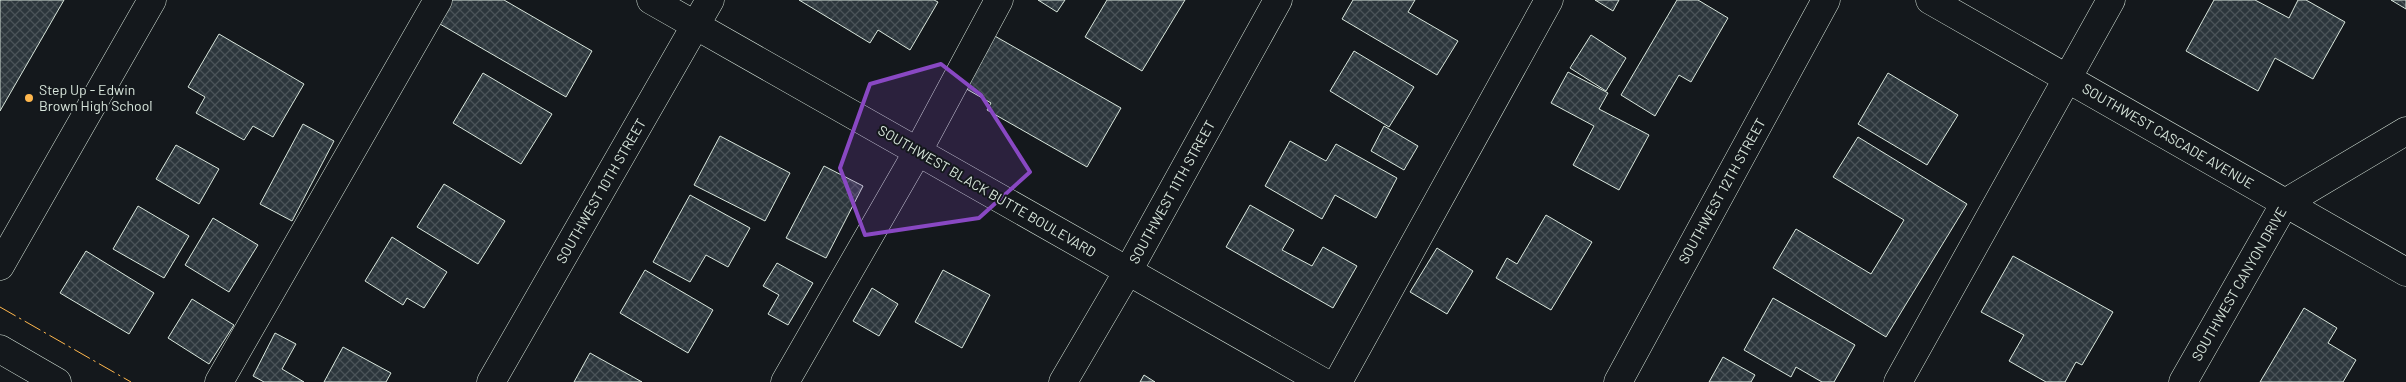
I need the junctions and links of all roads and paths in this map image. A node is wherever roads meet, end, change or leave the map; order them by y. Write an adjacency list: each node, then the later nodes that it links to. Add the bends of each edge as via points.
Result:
1 (152, 0): 16 (street)
2 (438, 0): 21 (street)
3 (651, 0): 11 (street, SOUTHWEST BLACK BUTTE BOULEVARD)
4 (710, 0): 11 (street, SOUTHWEST 10TH STREET)
5 (1000, 0): 14 (street)
6 (1278, 0): 17 (street, SOUTHWEST 11TH STREET)
7 (1549, 0): 26 (street)
8 (1826, 0): 27 (street, SOUTHWEST 12TH STREET)
9 (1930, 0): 12 (street, SOUTHWEST CASCADE AVENUE)
10 (2111, 0): 12 (street)
11 (696, 26): 14 (street, SOUTHWEST BLACK BUTTE BOULEVARD); 22 (street, SOUTHWEST 10TH STREET)
12 (2066, 78): 15 (street, SOUTHWEST CASCADE AVENUE); 28 (street)
13 (2406, 131): 15 (street, SOUTHWEST CANYON DRIVE)
14 (918, 151): 17 (street, SOUTHWEST BLACK BUTTE BOULEVARD); 23 (street)
15 (2285, 203): 18 (street, SOUTHWEST CASCADE AVENUE); 29 (street, SOUTHWEST CANYON DRIVE)
16 (0, 266)
17 (1128, 271): 24 (street, SOUTHWEST 11TH STREET); 25 (street, SOUTHWEST BLACK BUTTE BOULEVARD)
18 (2406, 272)
19 (0, 349): 20 (street)
20 (57, 382)
21 (219, 382)
22 (491, 382)
23 (785, 382)
24 (1063, 382)
25 (1323, 382)
26 (1338, 382)
27 (1618, 382)
28 (1898, 382)
29 (2183, 382)

